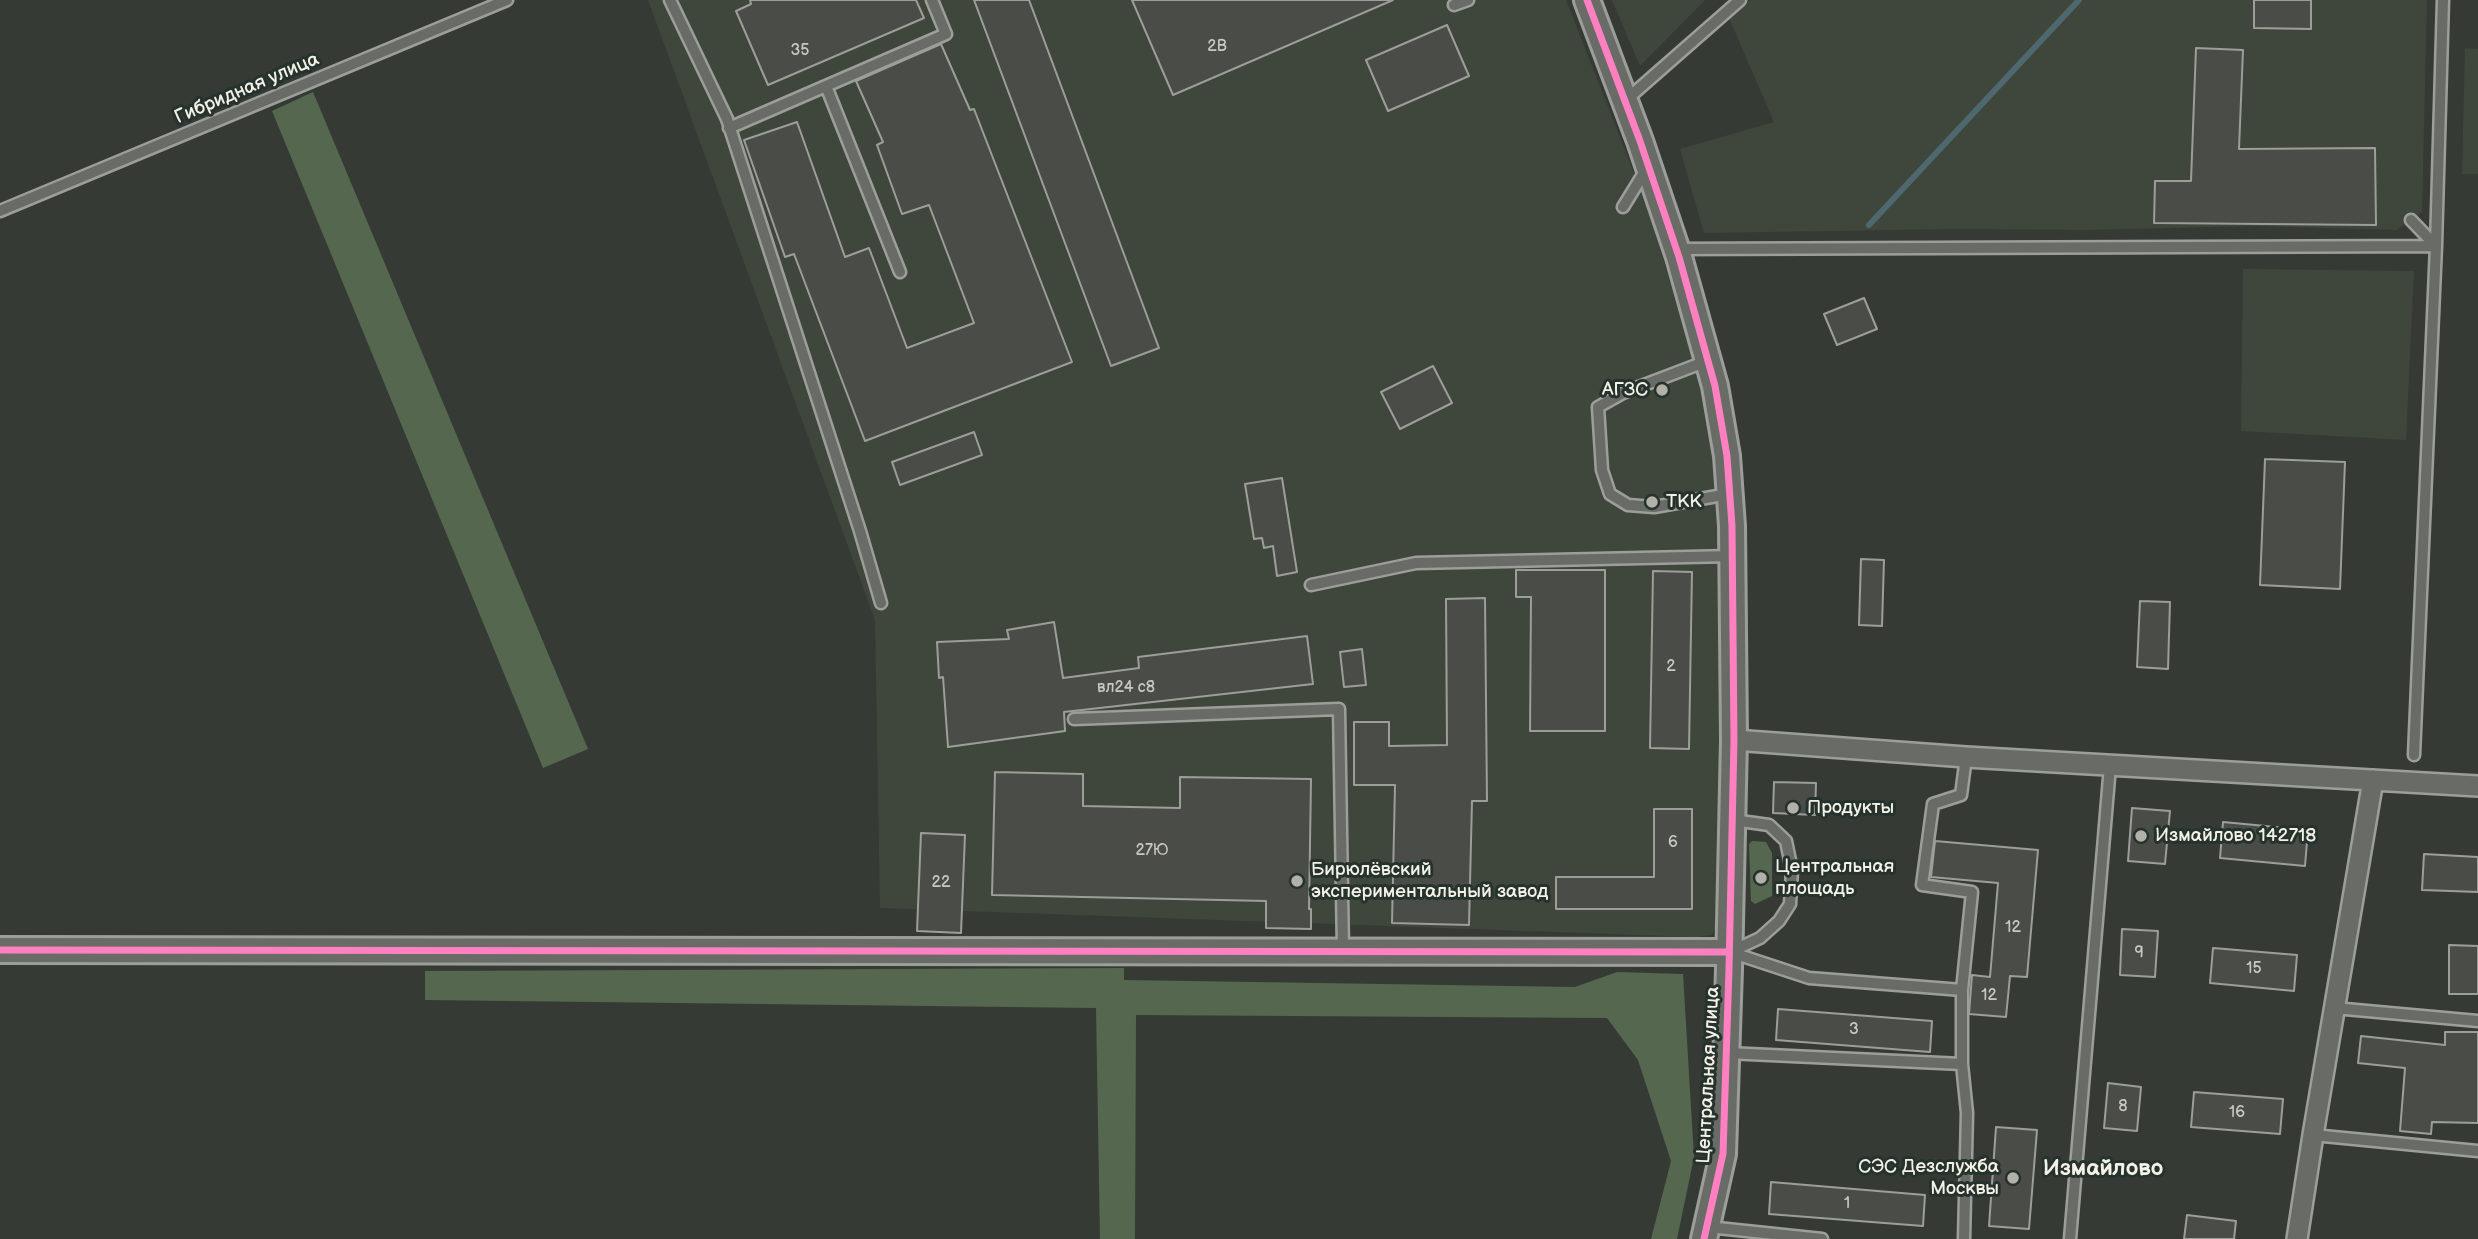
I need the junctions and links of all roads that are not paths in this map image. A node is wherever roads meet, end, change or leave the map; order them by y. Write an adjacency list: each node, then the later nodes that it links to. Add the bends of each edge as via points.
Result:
1 (507, 0): 14 (lane, Гибридная улица)
2 (670, 0): 11 (lane)
3 (932, 0): 9 (lane, via 946,34)
4 (1468, 0): 8 (lane)
5 (1587, 0): 10 (street, Центральная улица)
6 (1740, 0): 10 (lane)
7 (2443, 0): 16 (lane)
8 (1454, 5)
9 (826, 86): 11 (lane); 18 (lane)
10 (1625, 101): 12 (street, Центральная улица)
11 (729, 128): 23 (lane)
12 (1649, 165): 13 (lane); 17 (street, Центральная улица)
13 (1623, 207)
14 (0, 211)
15 (2411, 220): 16 (lane)
16 (2435, 246): 17 (lane); 26 (lane)
17 (1676, 249): 19 (street, Центральная улица)
18 (900, 272)
19 (1709, 361): 20 (street, Центральная улица); 20 (lane, via 1598,407 1602,470 1610,494 1628,505 1654,507)
20 (1730, 494): 21 (street, Центральная улица)
21 (1732, 556): 22 (lane, via 1416,563); 25 (street, Центральная улица)
22 (1311, 585)
23 (881, 603)
24 (1074, 719): 33 (lane, via 1339,709)
25 (1734, 740): 27 (street); 31 (street, Центральная улица)
26 (2414, 755)
27 (1966, 757): 28 (street); 35 (lane, via 1961,795 1933,804 1922,885 1972,892)
28 (2110, 766): 29 (street); 45 (lane)
29 (2373, 780): 30 (street); 36 (street)
30 (2478, 786)
31 (1732, 820): 34 (street, Центральная улица); 34 (lane, via 1769,825 1786,841 1792,870 1790,904 1779,920 1760,938)
32 (0, 950): 33 (street)
33 (1343, 951): 34 (street)
34 (1730, 952): 35 (lane, via 1809,978); 38 (street, Центральная улица)
35 (1962, 990): 39 (lane)
36 (2334, 1008): 37 (lane); 40 (street)
37 (2478, 1021)
38 (1727, 1052): 39 (lane); 42 (street, Центральная улица, via 1723,1154)
39 (1962, 1064): 44 (lane, via 1967,1113)
40 (2312, 1135): 41 (lane); 46 (street)
41 (2478, 1151)
42 (1706, 1233): 43 (lane)
43 (1822, 1239)
44 (1964, 1239)
45 (2070, 1239)
46 (2297, 1239)

